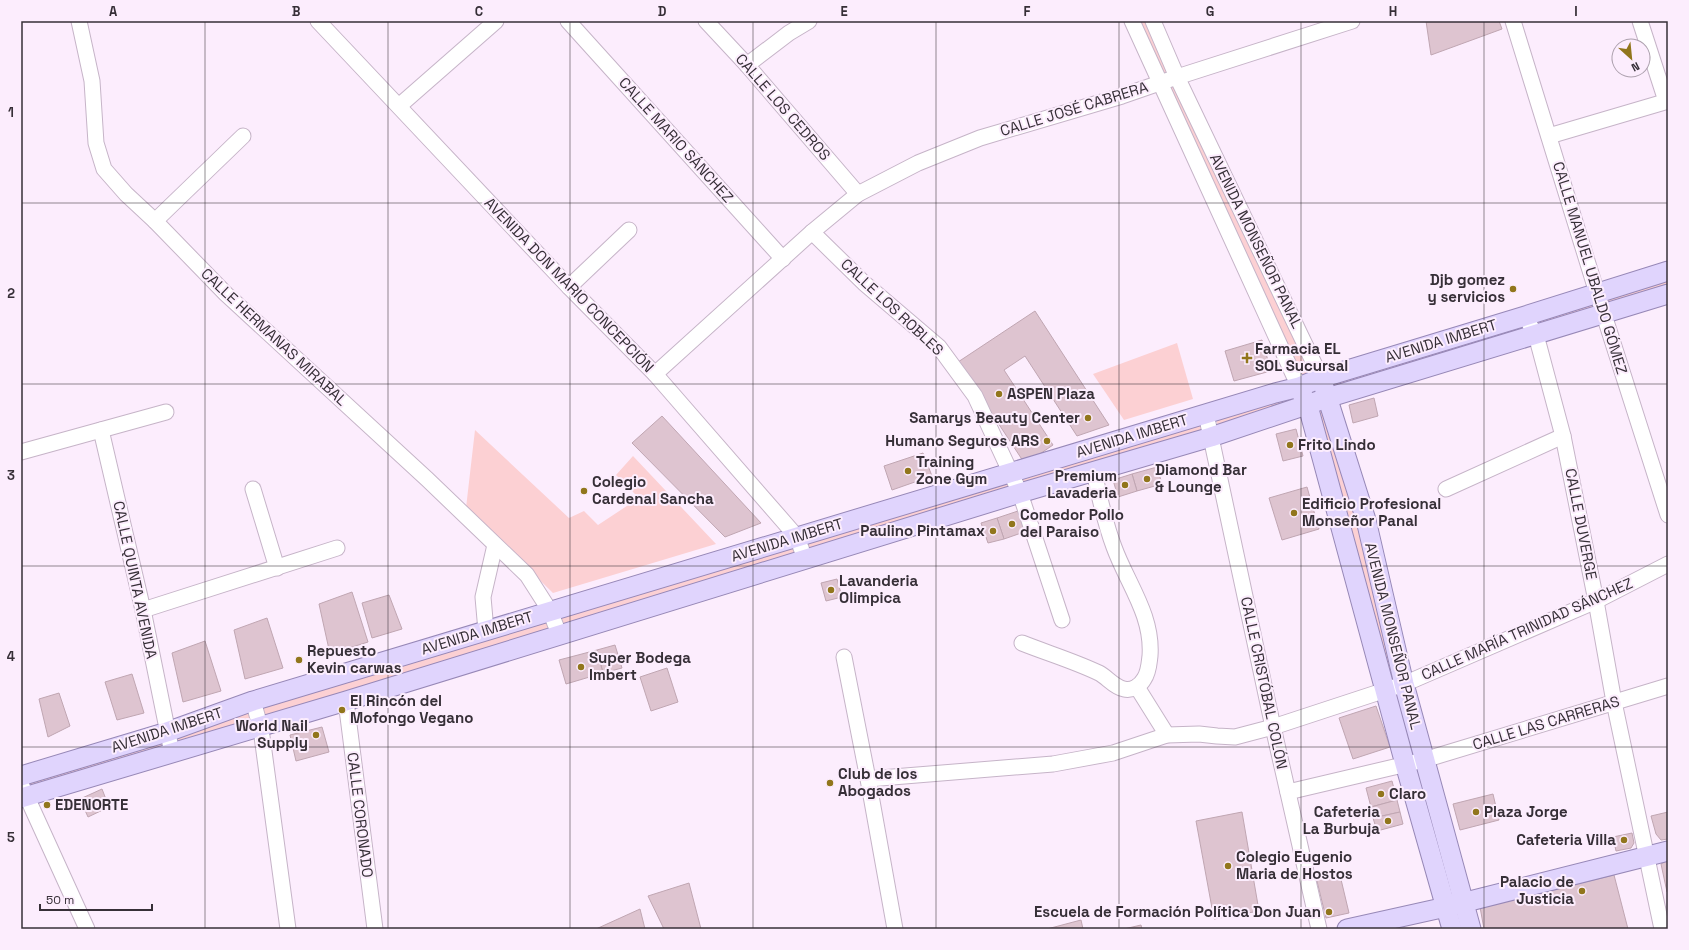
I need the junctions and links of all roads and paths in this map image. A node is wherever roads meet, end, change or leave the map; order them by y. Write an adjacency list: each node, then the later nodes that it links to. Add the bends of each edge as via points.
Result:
1 (79, 21): 20 (street, CALLE HERMANAS MIRABAL, via 92,82 96,143 104,169)
2 (318, 21): 16 (street, AVENIDA DON MARIO CONCEPCIÓN)
3 (496, 21): 16 (street)
4 (568, 21): 23 (street, CALLE MARIO SÁNCHEZ)
5 (706, 21): 12 (street, CALLE LOS CEDROS)
6 (809, 21): 12 (street)
7 (1132, 21): 14 (street, AVENIDA MONSEÑOR PANAL)
8 (1153, 21): 13 (street, AVENIDA MONSEÑOR PANAL)
9 (1352, 21): 13 (street, CALLE JOSÉ CABRERA)
10 (1513, 21): 18 (street, CALLE MANUEL UBALDO GÓMEZ)
11 (1640, 21): 15 (street)
12 (747, 65): 19 (street, CALLE LOS CEDROS)
13 (1178, 76): 14 (street, CALLE JOSÉ CABRERA); 32 (street, AVENIDA MONSEÑOR PANAL)
14 (1160, 83): 19 (street, CALLE JOSÉ CABRERA, via 980,138 918,163); 33 (street, AVENIDA MONSEÑOR PANAL)
15 (1667, 101): 18 (street)
16 (399, 106): 25 (street, AVENIDA DON MARIO CONCEPCIÓN)
17 (243, 136): 20 (street)
18 (1549, 136): 26 (street, CALLE MANUEL UBALDO GÓMEZ)
19 (858, 194): 22 (street, CALLE JOSÉ CABRERA)
20 (155, 221): 49 (street, CALLE HERMANAS MIRABAL, via 226,294)
21 (629, 230): 25 (street)
22 (812, 232): 23 (street, CALLE JOSÉ CABRERA); 43 (street, CALLE LOS ROBLES, via 864,283 939,347 975,396)
23 (784, 258): 31 (street, CALLE JOSÉ CABRERA)
24 (1668, 271): 26 (main road, AVENIDA IMBERT)
25 (569, 287): 31 (street, AVENIDA DON MARIO CONCEPCIÓN)
26 (1597, 293): 28 (street, CALLE MANUEL UBALDO GÓMEZ); 29 (main road, AVENIDA IMBERT)
27 (1668, 294): 28 (main road, AVENIDA IMBERT)
28 (1604, 315): 30 (main road, AVENIDA IMBERT); 47 (street, CALLE MANUEL UBALDO GÓMEZ)
29 (1525, 316): 30 (street, CALLE DUVERGE); 32 (main road, AVENIDA IMBERT)
30 (1536, 335): 34 (main road, AVENIDA IMBERT); 40 (street, CALLE DUVERGE)
31 (655, 374): 48 (street, AVENIDA DON MARIO CONCEPCIÓN)
32 (1321, 378): 33 (main road, AVENIDA IMBERT); 34 (main road, AVENIDA MONSEÑOR PANAL)
33 (1299, 387): 35 (main road, AVENIDA MONSEÑOR PANAL); 37 (main road, AVENIDA IMBERT)
34 (1327, 398): 35 (main road, AVENIDA IMBERT); 62 (main road, AVENIDA MONSEÑOR PANAL, via 1366,520)
35 (1308, 406): 39 (main road, AVENIDA IMBERT); 65 (main road, AVENIDA MONSEÑOR PANAL)
36 (166, 412): 38 (street)
37 (1206, 414): 39 (street, CALLE CRISTÓBAL COLÓN); 43 (main road, AVENIDA IMBERT)
38 (101, 430): 41 (street); 55 (street, CALLE QUINTA AVENIDA)
39 (1211, 436): 42 (main road, AVENIDA IMBERT); 70 (street, CALLE CRISTÓBAL COLÓN)
40 (1563, 436): 45 (street); 54 (street, CALLE DUVERGE)
41 (21, 452)
42 (1094, 471): 46 (main road, AVENIDA IMBERT); 63 (street, via 1114,549 1149,629 1149,665 1146,677)
43 (1011, 473): 46 (street, CALLE LOS ROBLES); 48 (main road, AVENIDA IMBERT)
44 (252, 489): 53 (street)
45 (1446, 489)
46 (1020, 493): 51 (main road, AVENIDA IMBERT); 57 (street, CALLE LOS ROBLES)
47 (1668, 515)
48 (797, 537): 51 (street, AVENIDA DON MARIO CONCEPCIÓN); 56 (main road, AVENIDA IMBERT)
49 (495, 545): 56 (street, CALLE HERMANAS MIRABAL, via 527,575); 58 (street, via 483,597)
50 (337, 548): 53 (street)
51 (805, 559): 59 (main road, AVENIDA IMBERT)
52 (1668, 564): 54 (street, CALLE MARÍA TRINIDAD SÁNCHEZ)
53 (277, 568): 55 (street)
54 (1596, 602): 62 (street, CALLE MARÍA TRINIDAD SÁNCHEZ); 68 (street, CALLE DUVERGE)
55 (143, 610): 71 (street, CALLE QUINTA AVENIDA)
56 (550, 611): 58 (main road, AVENIDA IMBERT); 59 (street, CALLE HERMANAS MIRABAL)
57 (1062, 620)
58 (486, 631): 66 (main road, AVENIDA IMBERT)
59 (559, 634): 67 (main road, AVENIDA IMBERT)
60 (1022, 642): 63 (street, via 1100,674 1118,688 1131,689)
61 (844, 657): 77 (street)
62 (1404, 684): 65 (street, CALLE MARÍA TRINIDAD SÁNCHEZ); 74 (main road, AVENIDA MONSEÑOR PANAL)
63 (1137, 686): 72 (street)
64 (1668, 686): 68 (street, CALLE LAS CARRERAS)
65 (1385, 691): 70 (street, CALLE MARÍA TRINIDAD SÁNCHEZ); 75 (main road, AVENIDA MONSEÑOR PANAL)
66 (253, 701): 69 (street); 71 (main road, AVENIDA IMBERT)
67 (346, 702): 69 (main road, AVENIDA IMBERT); 85 (street, CALLE CORONADO)
68 (1614, 702): 74 (street, CALLE LAS CARRERAS); 81 (street, CALLE DUVERGE)
69 (260, 726): 73 (main road, AVENIDA IMBERT); 84 (street)
70 (1273, 727): 72 (street, CALLE MARÍA TRINIDAD SÁNCHEZ, via 1235,737); 78 (street, CALLE CRISTÓBAL COLÓN)
71 (167, 732): 73 (street, CALLE QUINTA AVENIDA); 76 (main road, AVENIDA IMBERT)
72 (1167, 735): 77 (street, CALLE MARÍA TRINIDAD SÁNCHEZ, via 1113,753 1053,764)
73 (172, 753): 79 (main road, AVENIDA IMBERT)
74 (1424, 760): 75 (street, CALLE LAS CARRERAS); 82 (main road, AVENIDA MONSEÑOR PANAL)
75 (1405, 764): 78 (street, CALLE LAS CARRERAS); 82 (main road, AVENIDA MONSEÑOR PANAL)
76 (21, 776)
77 (868, 779): 86 (street)
78 (1288, 792): 87 (street, CALLE CRISTÓBAL COLÓN)
79 (23, 793): 83 (street)
80 (1668, 851): 81 (main road)
81 (1647, 855): 82 (main road); 91 (street, CALLE DUVERGE)
82 (1454, 905): 88 (main road); 89 (main road, AVENIDA MONSEÑOR PANAL); 90 (main road, AVENIDA MONSEÑOR PANAL)
83 (87, 929)
84 (288, 929)
85 (374, 929)
86 (895, 929)
87 (1318, 929)
88 (1347, 929)
89 (1452, 929)
90 (1471, 929)
91 (1662, 929)

